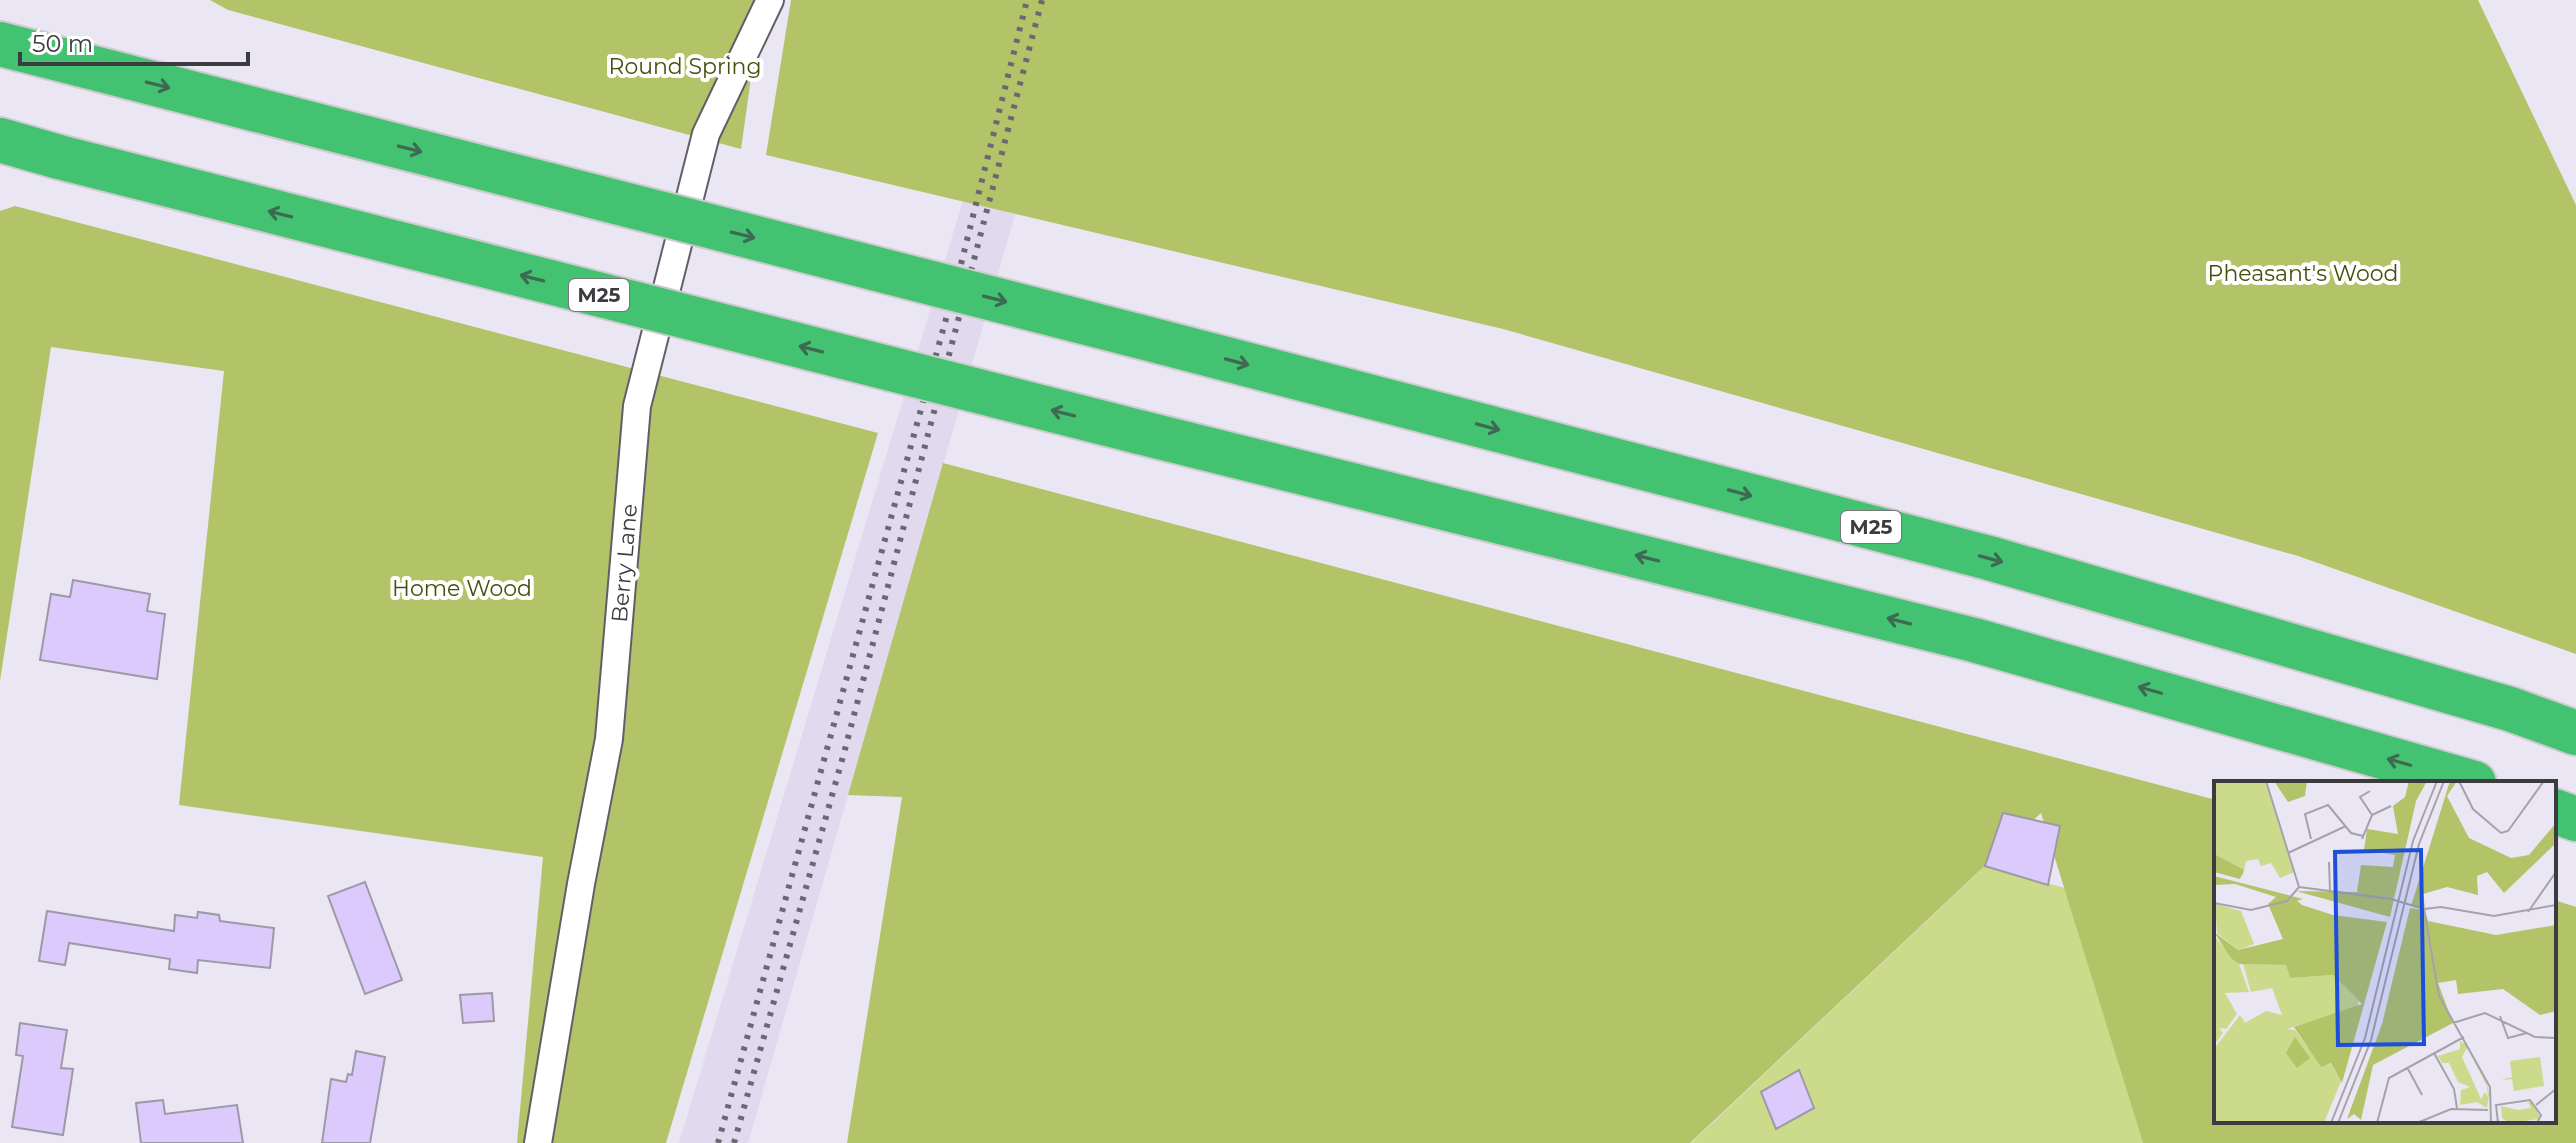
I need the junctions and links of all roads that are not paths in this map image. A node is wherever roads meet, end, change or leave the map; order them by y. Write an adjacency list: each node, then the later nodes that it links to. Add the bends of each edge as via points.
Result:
1 (770, 0): 8 (street, Berry Lane, via 706,134 637,406 609,739)
2 (0, 44): 4 (highway, M25, one-way to 4, bridge, via 1989,558 2510,709)
3 (0, 140): 5 (highway, M25, one-way to 3, bridge, via 1974,640)
4 (2576, 733)
5 (2467, 781)
6 (2556, 812): 7 (highway)
7 (2576, 819)
8 (538, 1143)

